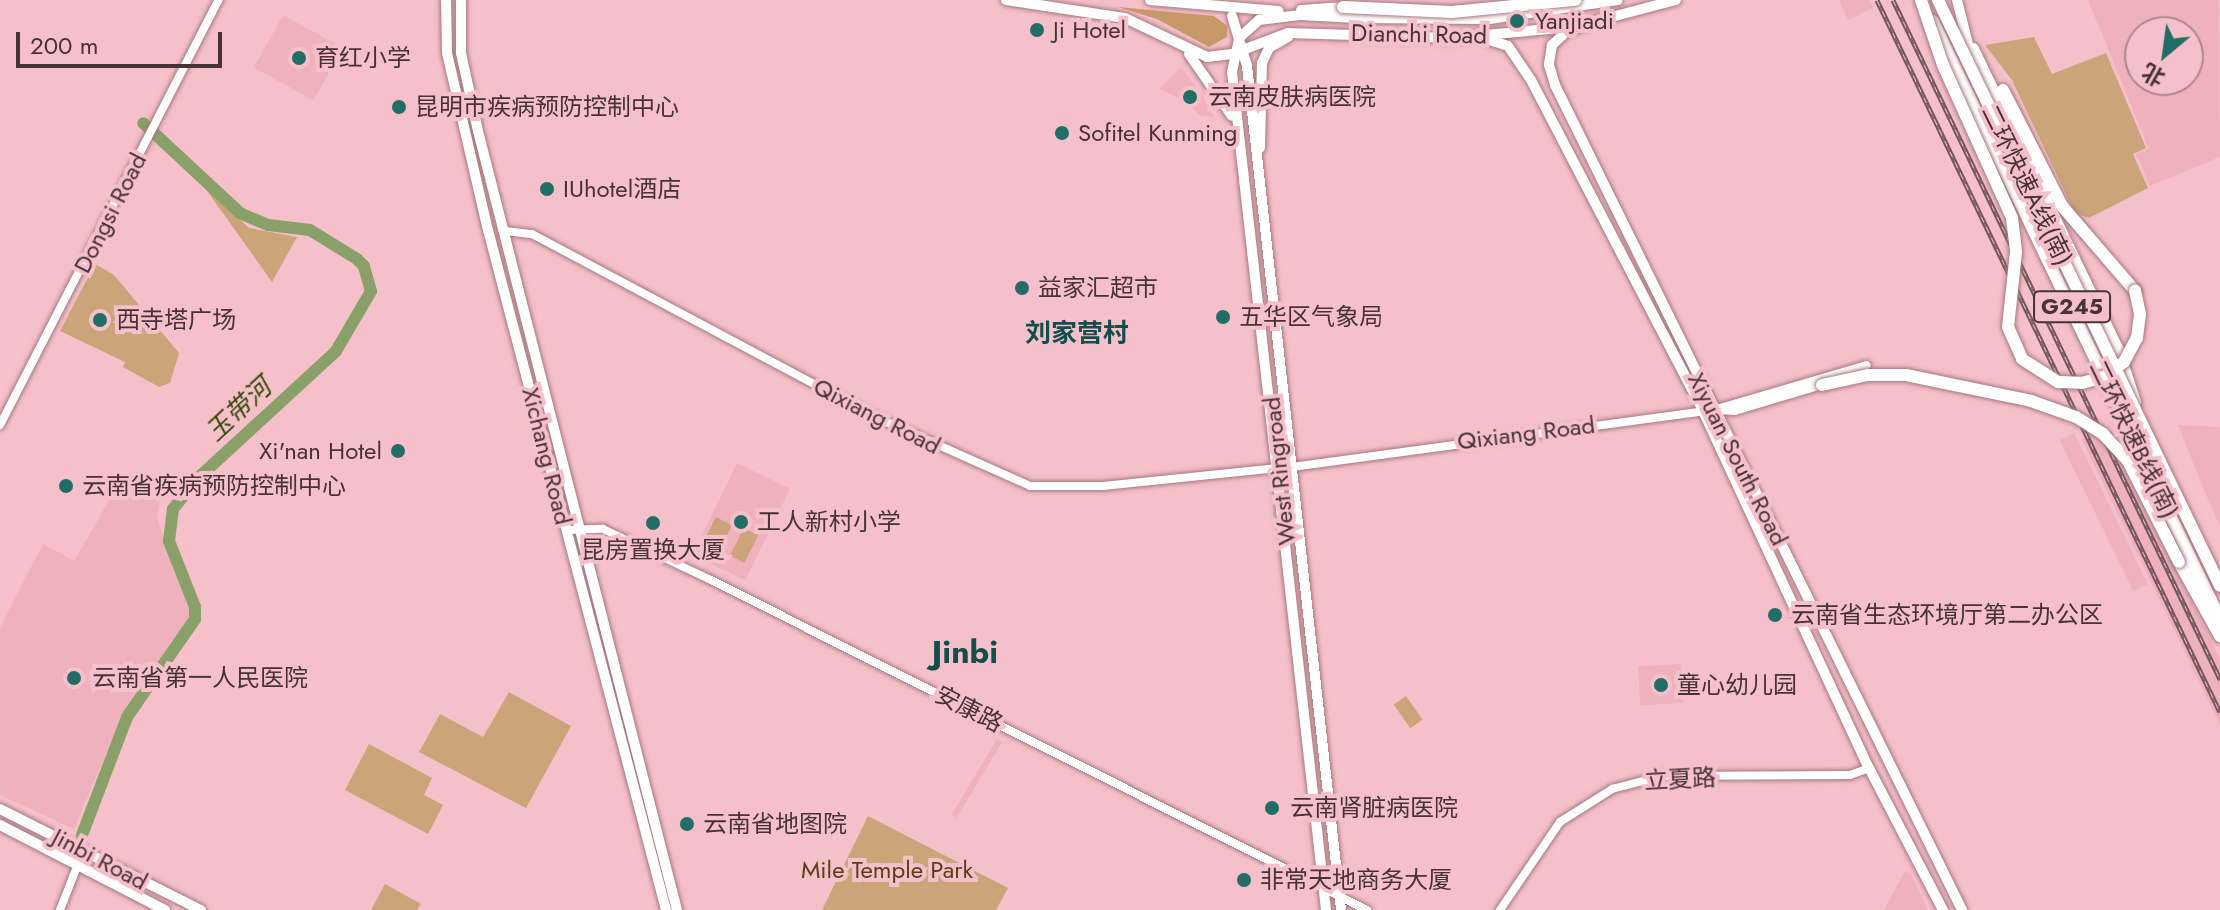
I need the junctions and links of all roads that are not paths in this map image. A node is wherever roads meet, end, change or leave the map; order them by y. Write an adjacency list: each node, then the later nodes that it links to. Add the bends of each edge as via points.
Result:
1 (218, 0): 39 (street, Dongsi Road)
2 (446, 0): 44 (main road, Xichang Road, via 450,67)
3 (461, 0): 35 (main road, Xichang Road, via 461,53)
4 (1006, 0): 25 (main road, via 1133,21)
5 (1150, 0): 14 (main road)
6 (1501, 0): 19 (street)
7 (1575, 0): 15 (highway, bridge, via 1452,12)
8 (1618, 0): 19 (main road, Dianchi Road)
9 (1676, 0): 20 (main road, Dianchi Road)
10 (1923, 0): 30 (highway, bridge, via 1943,65 2012,218 2016,252 2008,320 2014,347 2032,369 2051,379 2099,379 2118,367 2135,344 2137,297 2062,206); 46 (highway, 二环快速B线(南), bridge)
11 (1937, 0): 31 (main road, G245); 40 (highway, 二环快速A线(南), bridge)
12 (1948, 0): 26 (main road)
13 (1957, 0): 26 (main road)
14 (1210, 5): 17 (main road); 18 (main road)
15 (1343, 7): 16 (main road); 17 (main road)
16 (1295, 13): 17 (main road); 19 (main road, Dianchi Road); 21 (main road, via 1293,26)
17 (1271, 14): 23 (main road)
18 (1232, 16): 23 (main road); 28 (main road, via 1236,39 1228,51)
19 (1505, 18)
20 (1591, 23): 24 (main road, Dianchi Road); 32 (main road, Xiyuan South Road, via 1562,34 1549,54 1552,78)
21 (1302, 32): 22 (main road, Dianchi Road); 27 (main road, Dianchi Road, via 1271,36)
22 (1319, 33): 24 (main road, Dianchi Road); 34 (main road, via 1283,38 1264,57)
23 (1241, 34): 27 (main road, West Ringroad)
24 (1479, 37): 29 (main road, Xiyuan South Road, via 1508,46)
25 (1175, 42): 28 (main road); 33 (main road, via 1217,89)
26 (1970, 44): 30 (highway); 31 (main road)
27 (1239, 52): 28 (main road, Dianchi Road); 33 (main road, West Ringroad); 34 (main road, West Ringroad)
28 (1213, 58)
29 (1535, 87): 32 (main road, via 1540,80 1545,82); 38 (main road, Xiyuan South Road)
30 (2004, 101): 40 (highway, bridge, via 2118,350)
31 (1990, 112): 45 (main road, G245)
32 (1571, 122): 38 (main road, Xiyuan South Road)
33 (1239, 132): 42 (main road, West Ringroad)
34 (1258, 174): 41 (main road, West Ringroad)
35 (506, 231): 42 (street, Qixiang Road, via 532,234 882,420 1030,486 1103,486); 43 (main road, Xichang Road)
36 (1867, 365): 38 (street, Qixiang Road)
37 (1822, 385): 38 (street, Qixiang Road, via 1735,411); 47 (highway, bridge, via 1875,374 1915,376 2041,404 2090,425 2132,468)
38 (1708, 410): 41 (street, Qixiang Road); 48 (main road, Xiyuan South Road); 66 (main road, Xiyuan South Road)
39 (0, 425)
40 (2144, 427): 45 (highway, 二环快速A线(南), bridge)
41 (1292, 467): 55 (main road, West Ringroad)
42 (1278, 468): 54 (main road, West Ringroad)
43 (578, 528): 44 (street, 安康路); 54 (street, 安康路, via 603,529 696,572); 60 (main road, Xichang Road)
44 (566, 530): 59 (main road, Xichang Road)
45 (2220, 589)
46 (2220, 617)
47 (2220, 636)
48 (1869, 768): 64 (street, 立夏路, via 1850,775 1662,776 1612,789 1560,822); 65 (main road, Xiyuan South Road)
49 (0, 809): 53 (main road, Jinbi Road)
50 (0, 825): 51 (main road, Jinbi Road)
51 (13, 831): 52 (main road, Jinbi Road); 53 (main road, via 147,891)
52 (78, 864): 56 (street); 57 (main road, Jinbi Road)
53 (149, 886): 58 (main road, Jinbi Road)
54 (1324, 889): 55 (street, 安康路); 61 (main road, West Ringroad)
55 (1339, 896): 62 (main road, West Ringroad); 63 (street, 安康路)
56 (60, 910)
57 (165, 910)
58 (201, 910)
59 (666, 910)
60 (677, 910)
61 (1326, 910)
62 (1341, 910)
63 (1367, 910)
64 (1500, 910)
65 (1943, 910)
66 (1962, 910)

